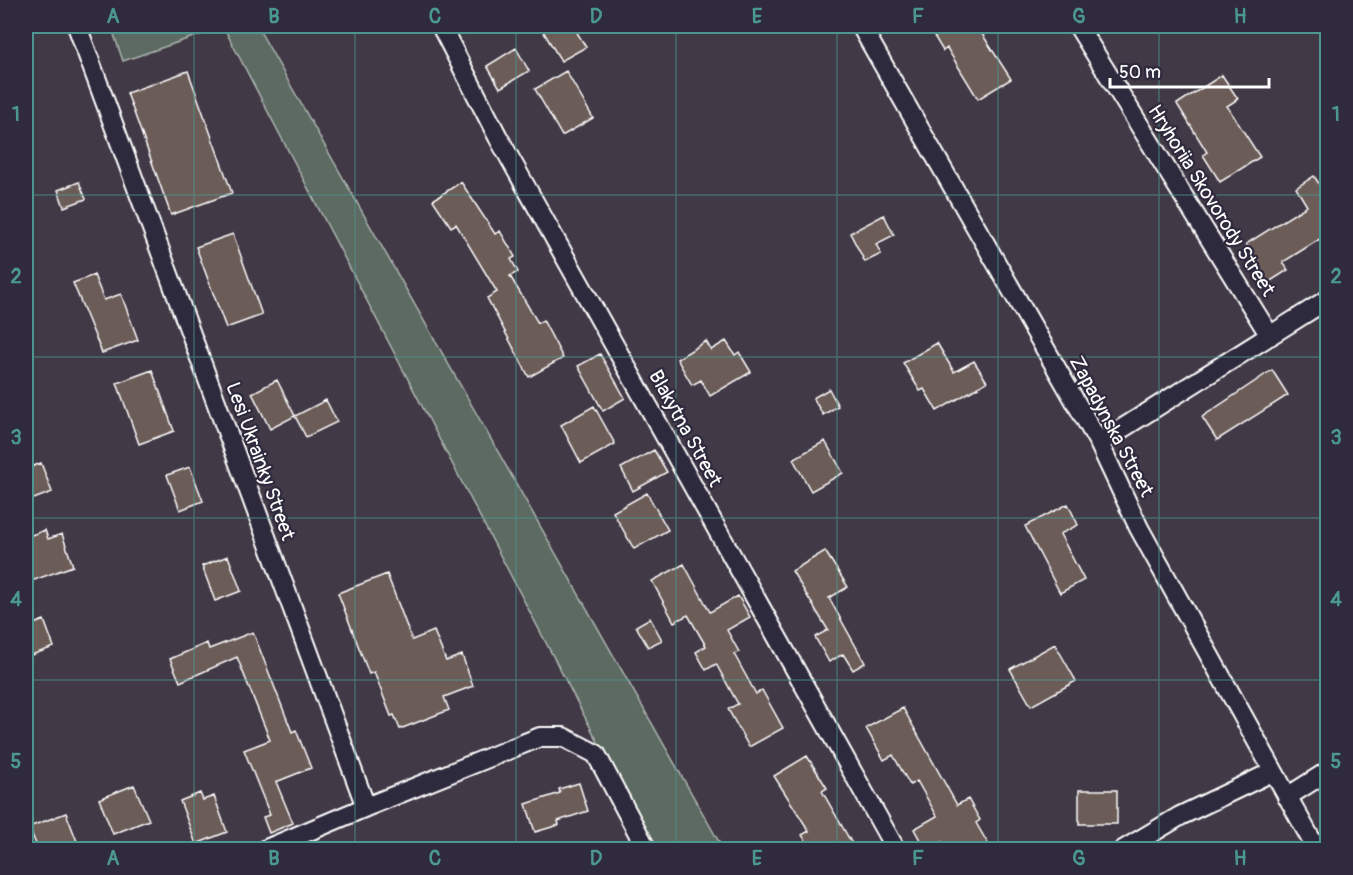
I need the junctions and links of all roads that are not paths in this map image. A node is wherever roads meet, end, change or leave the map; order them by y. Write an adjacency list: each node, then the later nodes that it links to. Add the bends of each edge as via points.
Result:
1 (77, 26): 11 (street, Lesi Ukrainky Street)
2 (441, 26): 14 (street, Blakytna Street, via 503,147)
3 (861, 26): 7 (street, Zapadynska Street)
4 (1078, 26): 6 (street, Hryhoriia Skovorody Street)
5 (1328, 299): 6 (street)
6 (1270, 336): 7 (street)
7 (1099, 443): 9 (street, Zapadynska Street, via 1139,528)
8 (1328, 771): 10 (street)
9 (1272, 772): 10 (street, Zapadynska Street); 15 (street, via 1180,816)
10 (1287, 797): 16 (street, Zapadynska Street)
11 (366, 807): 12 (street); 13 (street, via 540,737 563,737 596,754)
12 (264, 849)
13 (647, 849)
14 (896, 849)
15 (1123, 849)
16 (1317, 849)

